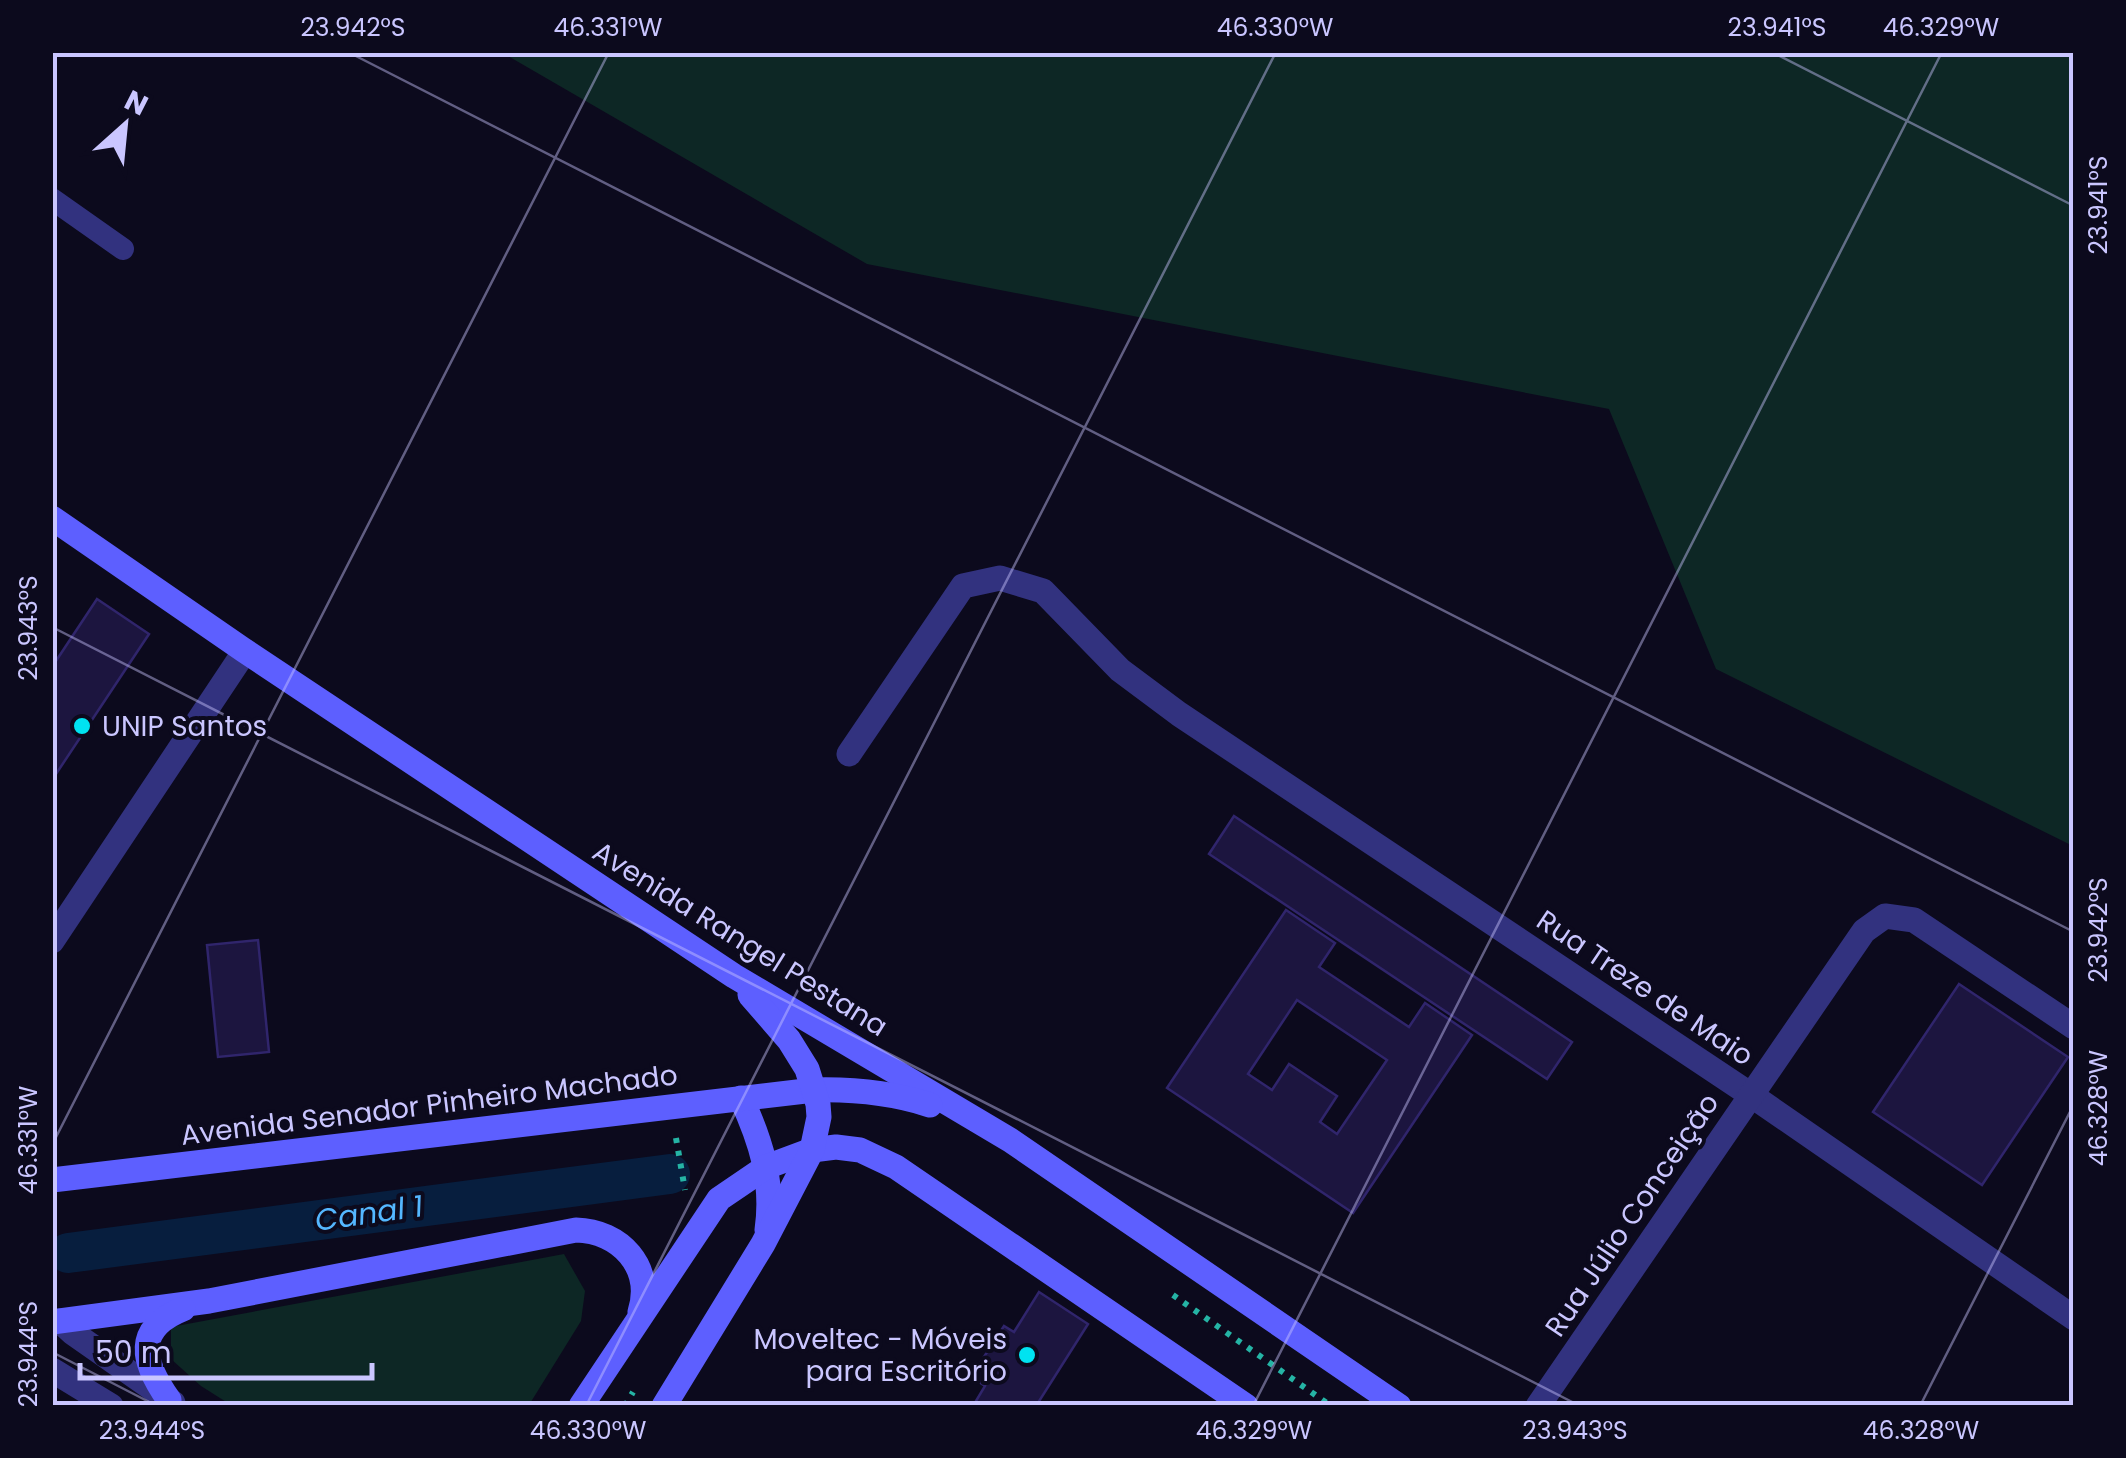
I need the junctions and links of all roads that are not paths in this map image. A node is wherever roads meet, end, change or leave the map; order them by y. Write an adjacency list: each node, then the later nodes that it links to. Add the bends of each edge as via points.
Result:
1 (52, 199): 2 (lane)
2 (123, 249)
3 (52, 518): 4 (main road, Avenida Rangel Pestana)
4 (245, 651): 6 (street); 7 (main road, Avenida Rangel Pestana)
5 (848, 754): 10 (street, Rua Treze de Maio, via 962,586 1000,578 1042,591 1120,670 1179,714)
6 (52, 941)
7 (734, 976): 9 (main road, via 789,1040); 12 (main road, Avenida Rangel Pestana)
8 (2074, 1027): 10 (street, Rua Júlio Conceição, via 1914,920 1884,916 1864,930)
9 (814, 1090): 11 (main road, Avenida Senador Pinheiro Machado); 12 (main road, Avenida Senador Pinheiro Machado, via 907,1098); 13 (main road, via 819,1117)
10 (1752, 1094): 19 (street, Rua Treze de Maio); 28 (street, Rua Júlio Conceição)
11 (741, 1098): 14 (main road); 15 (main road, Avenida Senador Pinheiro Machado)
12 (978, 1122): 27 (main road, Avenida Rangel Pestana)
13 (812, 1150): 14 (main road); 16 (main road); 26 (main road, via 860,1150 896,1167)
14 (766, 1167): 16 (main road, via 770,1212); 18 (main road, via 719,1199)
15 (52, 1180)
16 (763, 1244): 25 (main road)
17 (208, 1301): 18 (main road, via 590,1230 617,1241 636,1262 644,1289); 20 (main road); 22 (main road, via 161,1319 151,1331 147,1359)
18 (639, 1317): 24 (main road)
19 (2074, 1318)
20 (55, 1319): 22 (street)
21 (52, 1370): 23 (street)
22 (173, 1403)
23 (111, 1406)
24 (581, 1406)
25 (664, 1406)
26 (1246, 1406)
27 (1399, 1406)
28 (1538, 1406)

